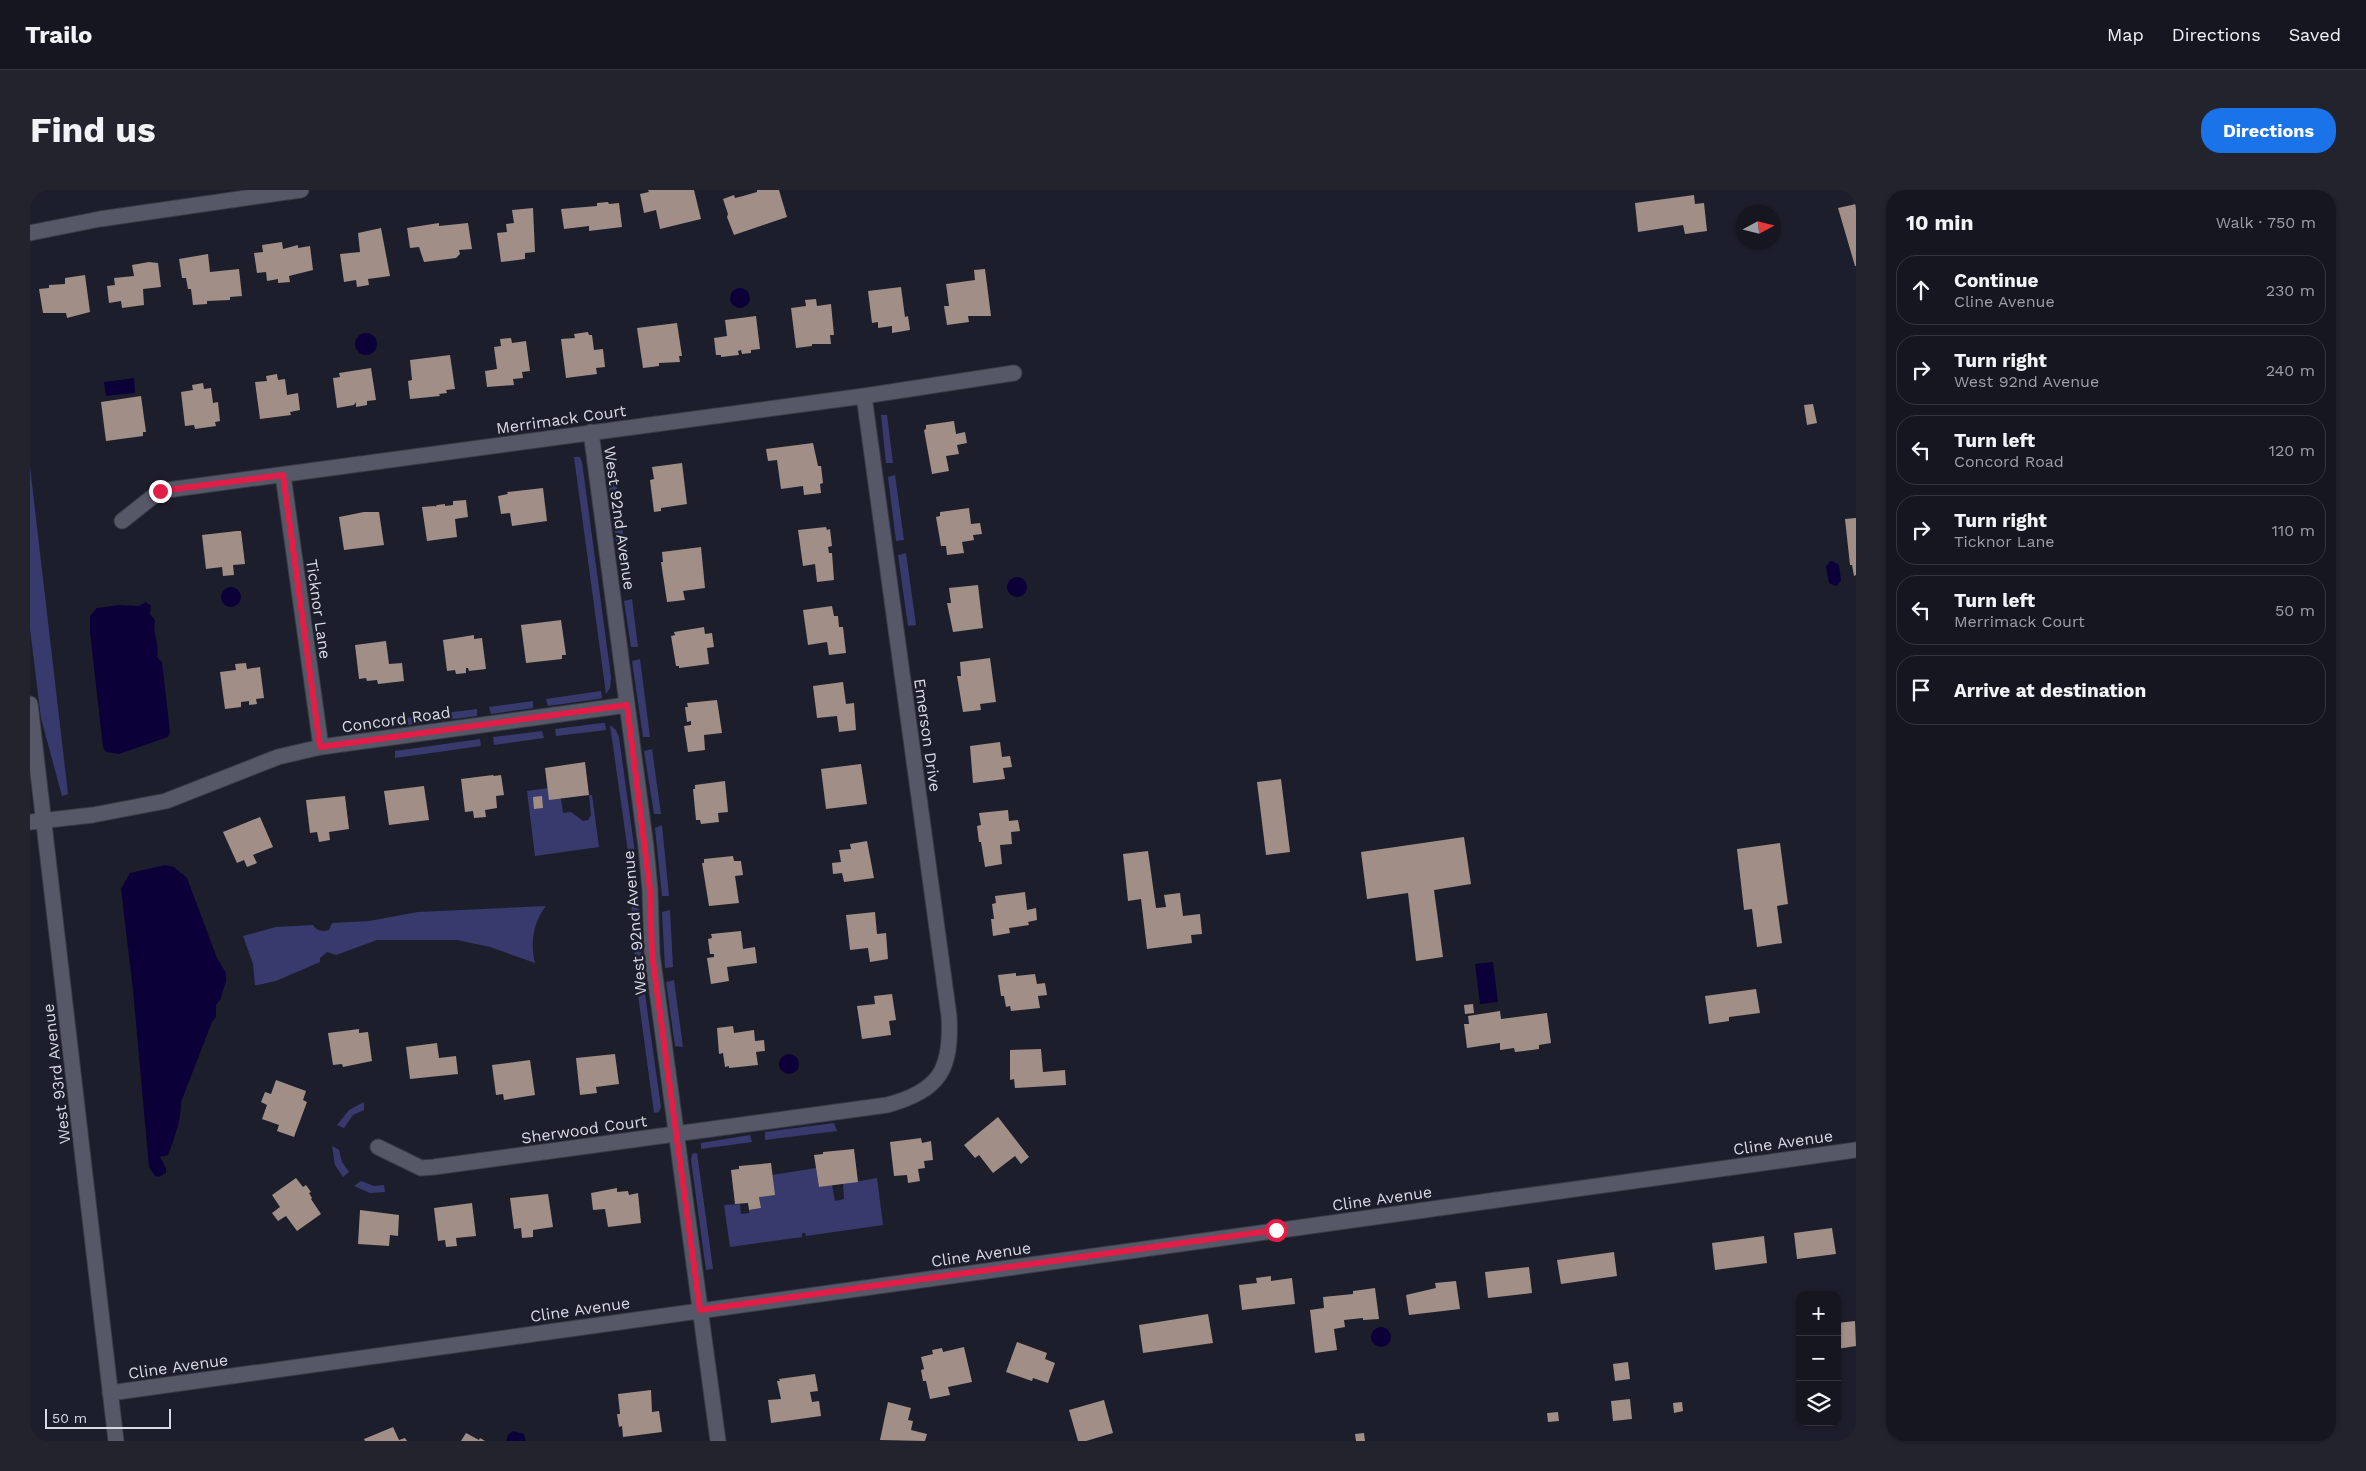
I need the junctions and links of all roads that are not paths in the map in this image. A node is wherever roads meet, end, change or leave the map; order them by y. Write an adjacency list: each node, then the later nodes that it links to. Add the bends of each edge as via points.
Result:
1 (301, 190): 2 (street)
2 (271, 192): 3 (street)
3 (30, 233)
4 (1014, 373): 5 (street, Merrimack Court)
5 (864, 396): 6 (street, Merrimack Court); 13 (street, Emerson Drive, via 949,1016 951,1044 947,1062)
6 (591, 432): 7 (street, Merrimack Court); 10 (street, West 92nd Avenue)
7 (283, 475): 8 (street, Merrimack Court, via 160,491); 11 (street, Ticknor Lane)
8 (122, 521)
9 (30, 704): 12 (street, West 93rd Avenue)
10 (627, 705): 11 (street, Concord Road); 14 (street, West 92nd Avenue, via 650,890 652,954)
11 (320, 747): 12 (street, Concord Road, via 278,757 166,801 93,815)
12 (37, 821): 18 (street, West 93rd Avenue)
13 (939, 1076): 14 (street, Sherwood Court, via 923,1091 888,1105)
14 (676, 1134): 15 (street, Sherwood Court, via 421,1168); 17 (street, West 92nd Avenue)
15 (378, 1147)
16 (1856, 1150): 17 (street, Cline Avenue)
17 (700, 1310): 18 (street, Cline Avenue); 20 (street, West 92nd Avenue)
18 (110, 1393): 19 (street, West 93rd Avenue)
19 (116, 1441)
20 (718, 1441)

